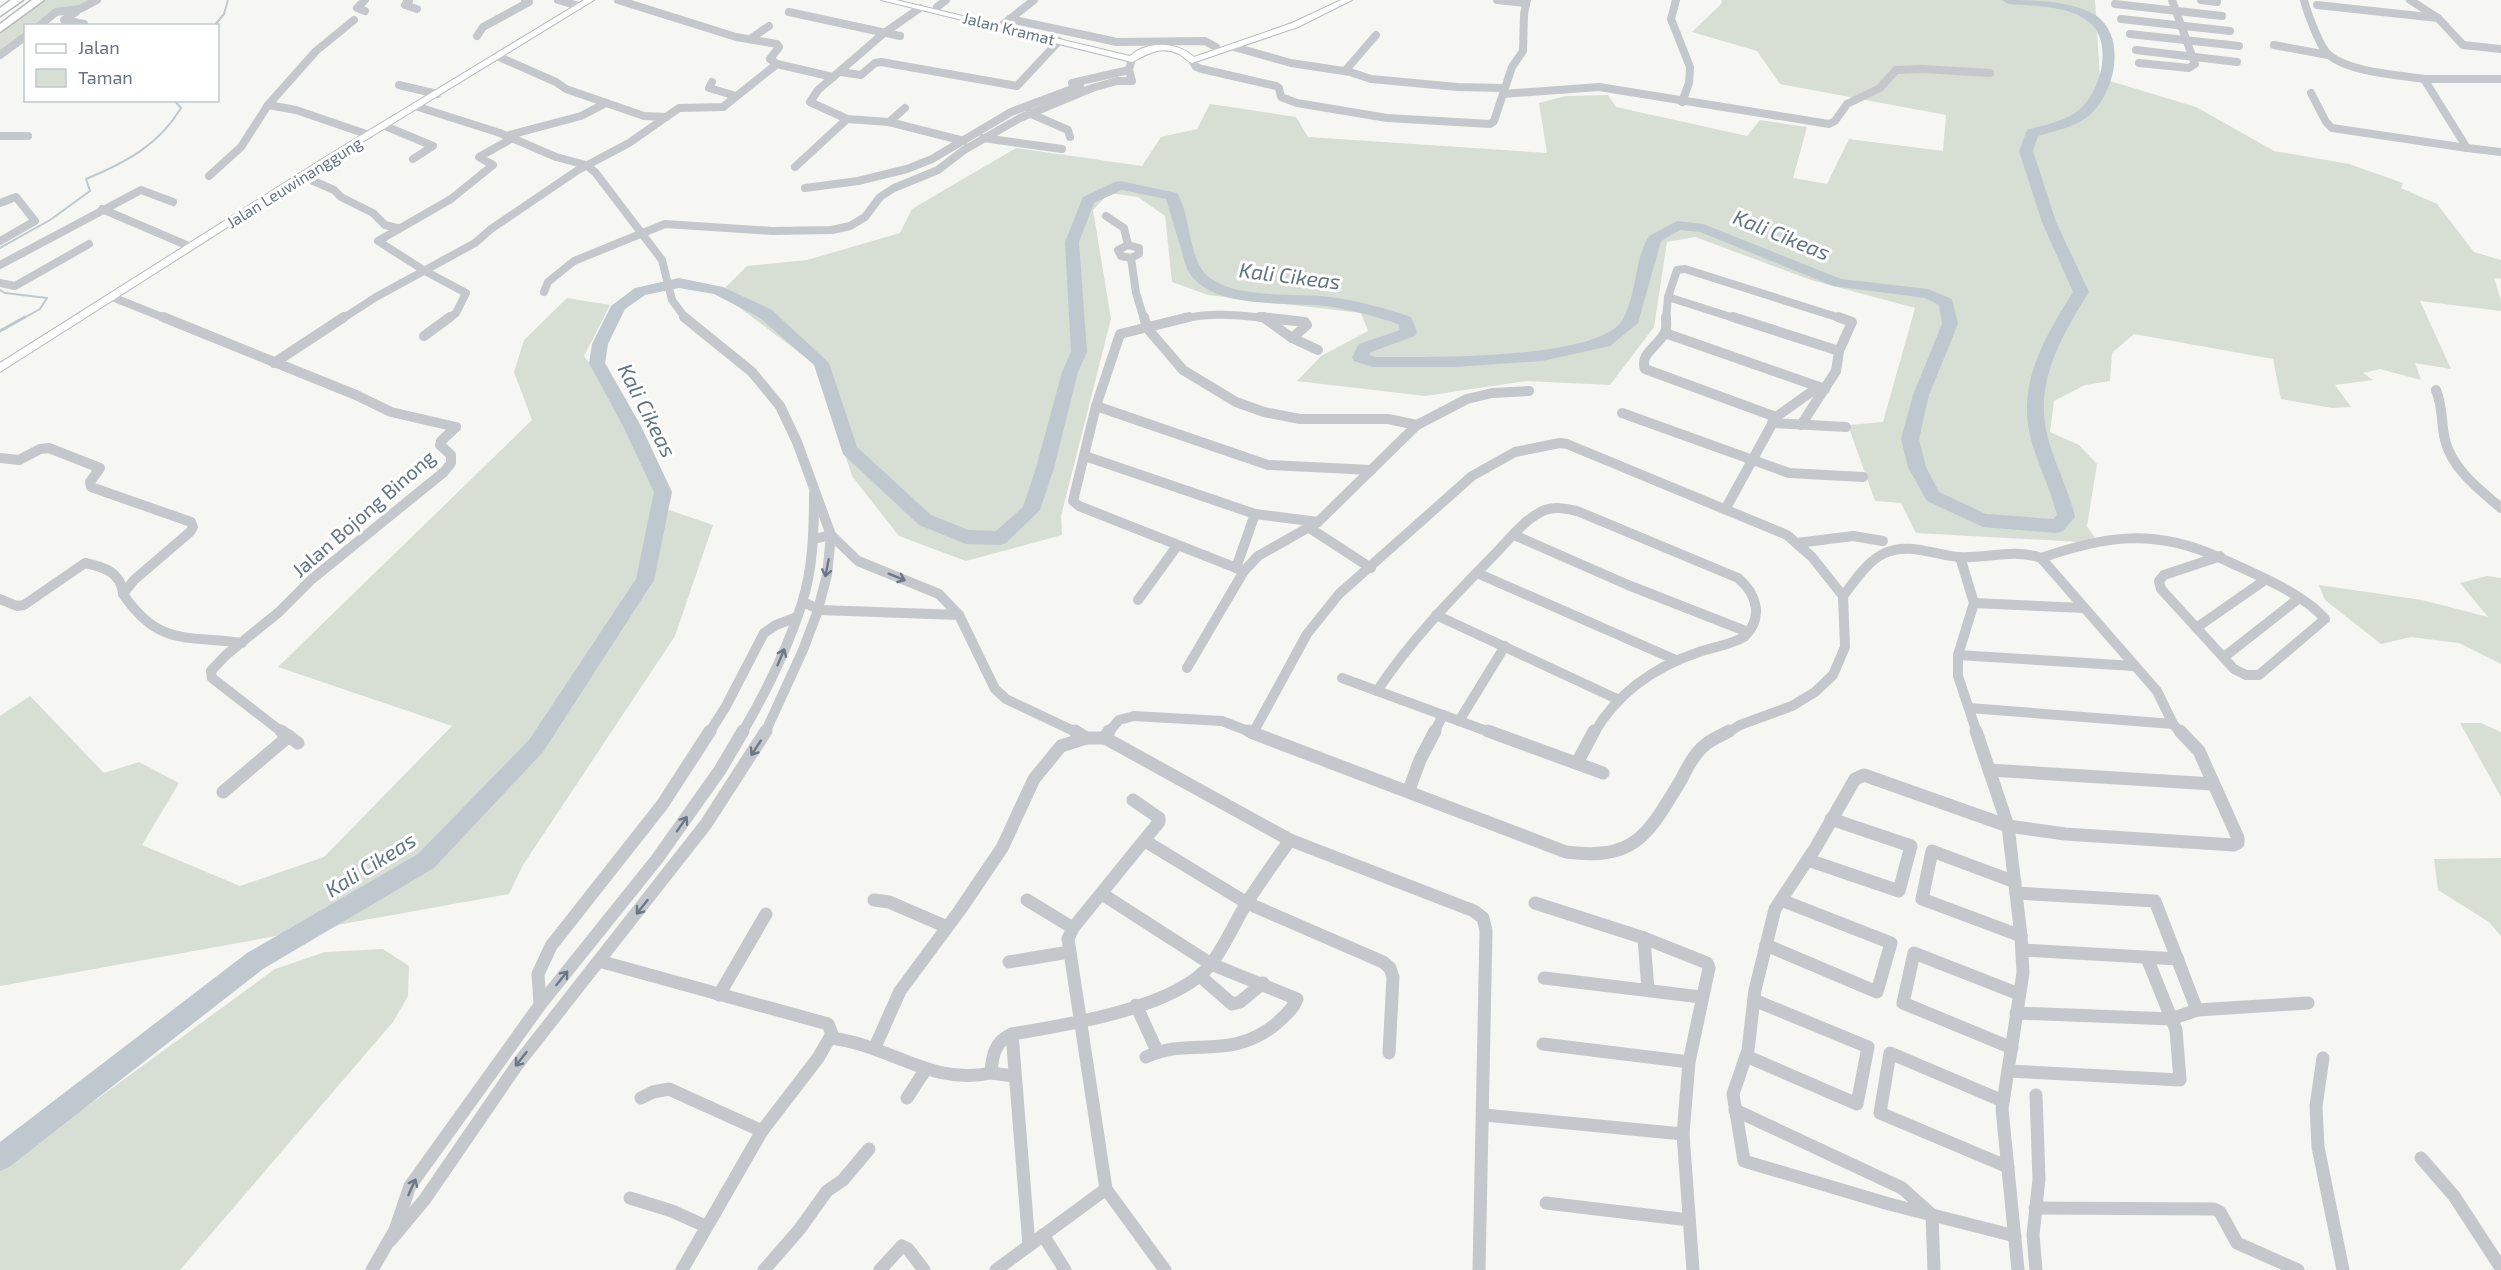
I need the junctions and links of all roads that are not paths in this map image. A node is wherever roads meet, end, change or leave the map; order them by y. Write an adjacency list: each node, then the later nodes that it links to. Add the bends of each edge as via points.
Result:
1 (6, 0): 25 (highway)
2 (18, 0): 36 (highway)
3 (39, 0): 46 (highway)
4 (97, 0): 31 (street)
5 (364, 0): 33 (street, via 357,8)
6 (407, 0): 32 (street, via 405,5)
7 (558, 0): 28 (street)
8 (590, 0): 28 (main road, Jalan Leuwinanggung)
9 (618, 0): 54 (street)
10 (885, 0): 30 (main road, Jalan Kramat)
11 (900, 0): 29 (main road, Jalan Kramat)
12 (946, 0): 29 (street)
13 (1034, 0): 41 (street)
14 (1337, 0): 59 (main road, via 1288,23)
15 (1348, 0): 60 (main road)
16 (1497, 0): 23 (street)
17 (1676, 0): 84 (street, via 1671,19 1690,67)
18 (2172, 0): 34 (street)
19 (2201, 0): 24 (street)
20 (2304, 0): 64 (street)
21 (2410, 0): 38 (street)
22 (529, 1): 51 (street, via 482,28)
23 (1527, 2): 80 (street, via 1524,47)
24 (2217, 2)
25 (0, 4)
26 (2115, 4): 34 (street)
27 (2317, 5): 38 (street)
28 (579, 6): 66 (main road, Jalan Leuwinanggung)
29 (937, 7): 41 (main road, Jalan Kramat)
30 (920, 8): 41 (main road, Jalan Kramat); 48 (street)
31 (80, 9): 42 (street, via 56,12); 43 (street, via 64,20)
32 (417, 9)
33 (365, 11)
34 (2175, 11): 37 (street); 45 (street)
35 (789, 12): 48 (street)
36 (0, 13)
37 (2222, 16)
38 (2438, 18): 61 (street, via 2463,45)
39 (2121, 19): 45 (street)
40 (354, 20): 87 (street, via 316,51)
41 (1006, 22): 56 (main road, Jalan Kramat); 59 (street, via 1117,42 1205,41); 67 (main road, Jalan Kramat)
42 (41, 24)
43 (84, 24)
44 (769, 26): 54 (street)
45 (2181, 26): 47 (street); 55 (street)
46 (0, 29)
47 (2230, 31)
48 (884, 33): 52 (street); 75 (street)
49 (2130, 34): 55 (street)
50 (1376, 35): 72 (street)
51 (477, 36)
52 (900, 36)
53 (24, 37): 63 (street)
54 (750, 39): 71 (street, via 779,45 770,59)
55 (2187, 40): 58 (street); 65 (street)
56 (1059, 41): 67 (main road, Jalan Kramat); 75 (street, via 1017,86 881,62 861,75)
57 (2274, 45): 64 (street)
58 (2239, 46)
59 (1216, 47): 68 (main road)
60 (1234, 47): 68 (main road); 72 (street, via 1291,63)
61 (2501, 49)
62 (2136, 50): 65 (street)
63 (0, 55)
64 (2328, 55): 76 (street, via 2358,69)
65 (2193, 56): 69 (street); 70 (street, via 2195,64 2189,68)
66 (499, 57): 81 (main road, Jalan Leuwinanggung); 85 (street)
67 (1134, 57): 68 (main road, via 1165,48 1179,50); 73 (street)
68 (1190, 58): 80 (street, via 1202,69 1276,86 1285,99 1387,118 1490,124)
69 (2237, 62)
70 (2139, 63)
71 (777, 64): 75 (street); 83 (street)
72 (1345, 71): 80 (street, via 1371,78)
73 (1129, 72): 89 (street, via 1132,81 1092,88); 98 (street, via 1036,101); 101 (street, via 1073,82 1032,97 1006,108)
74 (1990, 73): 84 (street, via 1896,70 1880,88 1848,104 1829,124)
75 (836, 75): 91 (street, via 810,102)
76 (2424, 79): 77 (street); 102 (street)
77 (2501, 79)
78 (712, 82): 83 (street, via 709,88)
79 (399, 85): 81 (street)
80 (1503, 91): 84 (street, via 1589,87)
81 (437, 93): 86 (main road, Jalan Leuwinanggung)
82 (2311, 93): 102 (street, via 2332,128)
83 (736, 96): 90 (street, via 723,107 683,106)
84 (1682, 102)
85 (606, 103): 90 (street, via 644,116); 97 (street, via 580,116)
86 (419, 104): 93 (main road, Jalan Leuwinanggung); 97 (street)
87 (268, 105): 94 (street, via 296,110); 108 (street, via 241,147)
88 (905, 108): 92 (street)
89 (1029, 113): 99 (street, via 1068,130); 100 (street)
90 (668, 117): 106 (street)
91 (847, 119): 92 (street); 107 (street)
92 (889, 122): 101 (street)
93 (385, 126): 94 (main road, Jalan Leuwinanggung); 105 (street, via 433,146)
94 (369, 135): 109 (main road, Jalan Leuwinanggung)
95 (0, 136): 96 (street)
96 (28, 136)
97 (506, 136): 106 (street); 115 (street, via 479,157 493,165 480,177 423,216)
98 (972, 136): 100 (street); 101 (street)
99 (1070, 137)
100 (985, 138): 103 (street); 116 (street, via 938,170 880,197 865,217 850,226 815,231 744,231 671,224)
101 (961, 140): 110 (street, via 933,159 885,176)
102 (2467, 148): 104 (street)
103 (1062, 150)
104 (2501, 152)
105 (413, 159)
106 (586, 165): 116 (street); 123 (street, via 475,243)
107 (795, 166)
108 (208, 176)
109 (302, 176): 115 (street, via 373,213 385,225); 120 (main road, Jalan Leuwinanggung)
110 (805, 185)
111 (173, 202): 113 (street, via 141,190)
112 (0, 203): 117 (street, via 16,197 35,221)
113 (102, 209): 120 (street); 122 (street)
114 (1106, 216): 119 (street, via 1124,228)
115 (397, 228): 123 (street, via 378,243)
116 (642, 234): 125 (street, via 574,261 548,282); 151 (street, via 662,260 672,300 681,315 752,372 780,406)
117 (1, 238)
118 (89, 244): 124 (street, via 15,286)
119 (1128, 245): 121 (street, via 1140,251); 121 (street, via 1120,248 1118,254)
120 (191, 247): 126 (main road, Jalan Leuwinanggung)
121 (1131, 258): 129 (street)
122 (2, 263)
123 (425, 271): 131 (street, via 467,295 456,313); 135 (street, via 376,297)
124 (0, 283)
125 (544, 292)
126 (112, 297): 135 (street, Jalan Bojong Binong); 136 (main road, Jalan Leuwinanggung)
127 (1668, 297): 130 (street); 134 (street); 134 (street, via 1677,270 1685,269 1787,299 1851,321)
128 (1262, 317): 129 (street, via 1198,315); 132 (street); 132 (street, via 1305,322 1307,325)
129 (1147, 328): 140 (street, via 1120,334); 143 (street, via 1183,369 1253,409 1300,419 1380,419)
130 (1665, 333): 137 (street); 142 (street, via 1644,357 1645,369)
131 (424, 336)
132 (1292, 338): 133 (street)
133 (1318, 350)
134 (1839, 351): 137 (street, via 1836,371)
135 (274, 363): 183 (street, Jalan Bojong Binong, via 380,408 456,428 441,441 440,445 451,455 451,463 444,472 312,579)
136 (0, 368)
137 (1822, 388): 142 (street); 144 (street)
138 (2436, 390): 153 (street, via 2449,449 2471,480)
139 (1529, 391): 143 (street, via 1467,399)
140 (1096, 406): 146 (street); 149 (street, via 1268,465)
141 (1622, 412): 148 (street)
142 (1774, 420): 144 (street); 148 (street)
143 (1417, 425): 149 (street)
144 (1801, 425): 145 (street)
145 (1846, 428)
146 (1085, 456): 154 (street); 161 (street, via 1074,494 1076,505)
147 (0, 458): 169 (street, via 19,460 49,448 100,468 89,483 91,487 191,522 190,532)
148 (1753, 461): 150 (street, via 1797,474); 152 (street)
149 (1371, 470): 155 (street)
150 (1863, 477)
151 (814, 492): 157 (street); 158 (street)
152 (1726, 508): 160 (street); 165 (street, via 1567,444 1537,446 1492,461 1463,482)
153 (2501, 508)
154 (1255, 514): 155 (street); 166 (street)
155 (1313, 524): 165 (street); 166 (street)
156 (1514, 535): 167 (street); 182 (street); 182 (street, via 1544,510 1552,508 1576,511 1619,528 1738,578 1751,588 1758,606)
157 (831, 536): 158 (street); 177 (street, one-way to 177); 178 (street, one-way to 178, via 858,561 939,594)
158 (814, 539): 174 (street)
159 (1883, 541): 160 (street, via 1853,536)
160 (1797, 543): 170 (street)
161 (1177, 546): 166 (street); 173 (street)
162 (2220, 556): 164 (street, via 2178,542 2138,536 2075,545); 168 (street); 181 (street, via 2164,575 2159,581)
163 (1960, 557): 164 (street, via 2023,552); 170 (street, via 1920,549 1887,552); 175 (street)
164 (2041, 558): 176 (street)
165 (1371, 568): 197 (street, via 1328,605 1312,626)
166 (1240, 569): 189 (street)
167 (1477, 573): 179 (street); 187 (street)
168 (2265, 580): 171 (street); 181 (street)
169 (123, 594): 172 (street, via 119,576 85,563 24,605); 183 (street, via 132,610 163,634)
170 (1842, 596): 204 (street, via 1845,647 1833,675 1792,706 1733,728 1705,745 1656,819 1628,847 1603,855 1566,852)
171 (2298, 598): 186 (street); 186 (street, via 2325,619 2259,675 2240,674)
172 (0, 599)
173 (1138, 600)
174 (803, 602): 177 (street); 180 (street)
175 (1974, 603): 176 (street); 185 (street)
176 (2084, 608): 188 (street)
177 (820, 610): 178 (street); 228 (street, one-way to 228, via 762,738 700,834)
178 (959, 615): 198 (street, via 995,689 1006,699)
179 (1436, 615): 184 (street); 191 (street)
180 (797, 617): 240 (street, one-way to 180, via 657,859 720,770 762,697); 240 (street, via 764,633 724,708 662,805 551,946 535,982)
181 (2196, 628): 186 (street)
182 (1748, 632): 187 (street, via 1739,639)
183 (242, 643): 205 (street, Jalan Bojong Binong, via 214,667 212,678 294,740)
184 (1505, 646): 192 (street); 195 (street)
185 (1958, 656): 188 (street); 193 (street, via 1958,676)
186 (2224, 657)
187 (1676, 660): 192 (street)
188 (2134, 666): 196 (street, via 2157,691)
189 (1187, 668)
190 (1342, 678): 191 (street)
191 (1377, 691): 194 (street)
192 (1617, 699): 200 (street, via 1600,720)
193 (1970, 708): 196 (street); 201 (street)
194 (1443, 715): 195 (street); 204 (street)
195 (1460, 721): 200 (street)
196 (2174, 724): 203 (street, via 2199,751)
197 (1252, 733): 199 (street, via 1222,721 1134,716 1119,720); 204 (street)
198 (1086, 738): 199 (street); 220 (street, via 1066,742 1034,779 1002,848)
199 (1105, 738): 209 (street)
200 (1577, 763): 202 (street)
201 (1989, 770): 203 (street); 208 (street)
202 (1604, 773)
203 (2213, 784): 208 (street, via 2238,838 2234,845 2065,834)
204 (1409, 790)
205 (223, 792)
206 (1133, 800): 210 (street, via 1159,818)
207 (1831, 819): 208 (street, via 1855,780 1869,775); 211 (street); 211 (street, via 1911,846 1899,891)
208 (2008, 826): 212 (street)
209 (1290, 840): 217 (street); 264 (street, via 1474,911 1483,918)
210 (1145, 841): 213 (street); 217 (street)
211 (1808, 860): 216 (street)
212 (2015, 888): 223 (street); 223 (street, via 1932,852 1922,899); 227 (street, via 2155,901)
213 (1102, 894): 221 (street); 230 (street)
214 (874, 900): 220 (street, via 889,902)
215 (1027, 900): 221 (street)
216 (1781, 900): 224 (street); 224 (street, via 1891,943 1877,992)
217 (1247, 903): 230 (street); 251 (street, via 1383,962 1390,969 1393,977)
218 (1535, 903): 222 (street)
219 (766, 914): 236 (street)
220 (947, 927): 249 (street, via 900,991)
221 (1073, 928): 225 (street, via 1068,939)
222 (1644, 938): 234 (street); 237 (street, via 1707,963)
223 (2022, 943): 226 (street); 235 (street)
224 (1766, 945): 238 (street)
225 (1069, 952): 229 (street); 245 (street)
226 (2147, 958): 227 (street); 244 (street)
227 (2178, 959): 242 (street)
228 (599, 961): 236 (street); 279 (street, one-way to 279, via 515,1066 425,1201)
229 (1009, 962)
230 (1211, 964): 231 (street); 233 (street)
231 (1200, 976): 233 (street, via 1232,1004); 241 (street, via 1173,994)
232 (1544, 978): 234 (street)
233 (1263, 983): 241 (street, via 1298,1000 1293,1009 1266,1034 1227,1046 1151,1054)
234 (1648, 990): 237 (street)
235 (2019, 994): 243 (street); 250 (street, via 1914,953 1903,1003)
236 (719, 995): 247 (street, via 828,1024)
237 (1701, 997): 254 (street)
238 (1754, 1000): 252 (street); 252 (street, via 1868,1047 1857,1104)
239 (2308, 1003): 242 (street)
240 (540, 1005): 279 (street, one-way to 240, via 410,1186)
241 (1136, 1005): 245 (street)
242 (2197, 1010): 244 (street)
243 (2016, 1013): 244 (street); 250 (street)
244 (2171, 1019): 256 (street, via 2176,1030 2180,1080)
245 (1082, 1022): 246 (street); 270 (street)
246 (1012, 1034): 257 (street, via 997,1044); 258 (street)
247 (831, 1038): 249 (street); 265 (street)
248 (1543, 1044): 254 (street)
249 (875, 1047): 255 (street)
250 (2012, 1048): 256 (street)
251 (1389, 1053)
252 (1746, 1056): 263 (street, via 1733,1094)
253 (2323, 1059): 296 (street, via 2316,1106 2318,1147)
254 (1689, 1062): 266 (street)
255 (926, 1069): 257 (street, via 964,1078); 261 (street)
256 (2008, 1071): 262 (street)
257 (991, 1073): 258 (street)
258 (1014, 1076): 280 (street)
259 (2036, 1095): 273 (street, via 2039,1179)
260 (641, 1098): 265 (street, via 669,1089)
261 (907, 1098)
262 (2003, 1101): 269 (street); 269 (street, via 1890,1053 1880,1113)
263 (1735, 1110): 274 (street, via 1902,1188); 274 (street, via 1744,1161)
264 (1484, 1115): 266 (street); 290 (street)
265 (762, 1131): 276 (street)
266 (1683, 1134): 275 (street)
267 (869, 1149): 285 (street, via 843,1180 827,1191)
268 (2421, 1158): 281 (street, via 2461,1202)
269 (2008, 1167): 278 (street)
270 (1106, 1189): 277 (street); 282 (street)
271 (630, 1198): 276 (street)
272 (1546, 1203): 275 (street)
273 (2035, 1208): 294 (street); 295 (street, via 2214,1209 2220,1212 2237,1244)
274 (1932, 1215): 278 (street); 292 (street)
275 (1689, 1220): 291 (street)
276 (705, 1226): 284 (street)
277 (1043, 1235): 280 (street); 289 (street)
278 (2015, 1236): 293 (street)
279 (390, 1241): 283 (street)
280 (1029, 1245): 288 (street)
281 (2501, 1268)
282 (1166, 1269)
283 (372, 1270)
284 (682, 1270)
285 (764, 1270)
286 (880, 1270): 287 (street, via 902,1246)
287 (924, 1270)
288 (996, 1270)
289 (1065, 1270)
290 (1479, 1270)
291 (1693, 1270)
292 (1934, 1270)
293 (2018, 1270)
294 (2036, 1270)
295 (2298, 1270)
296 (2343, 1270)

